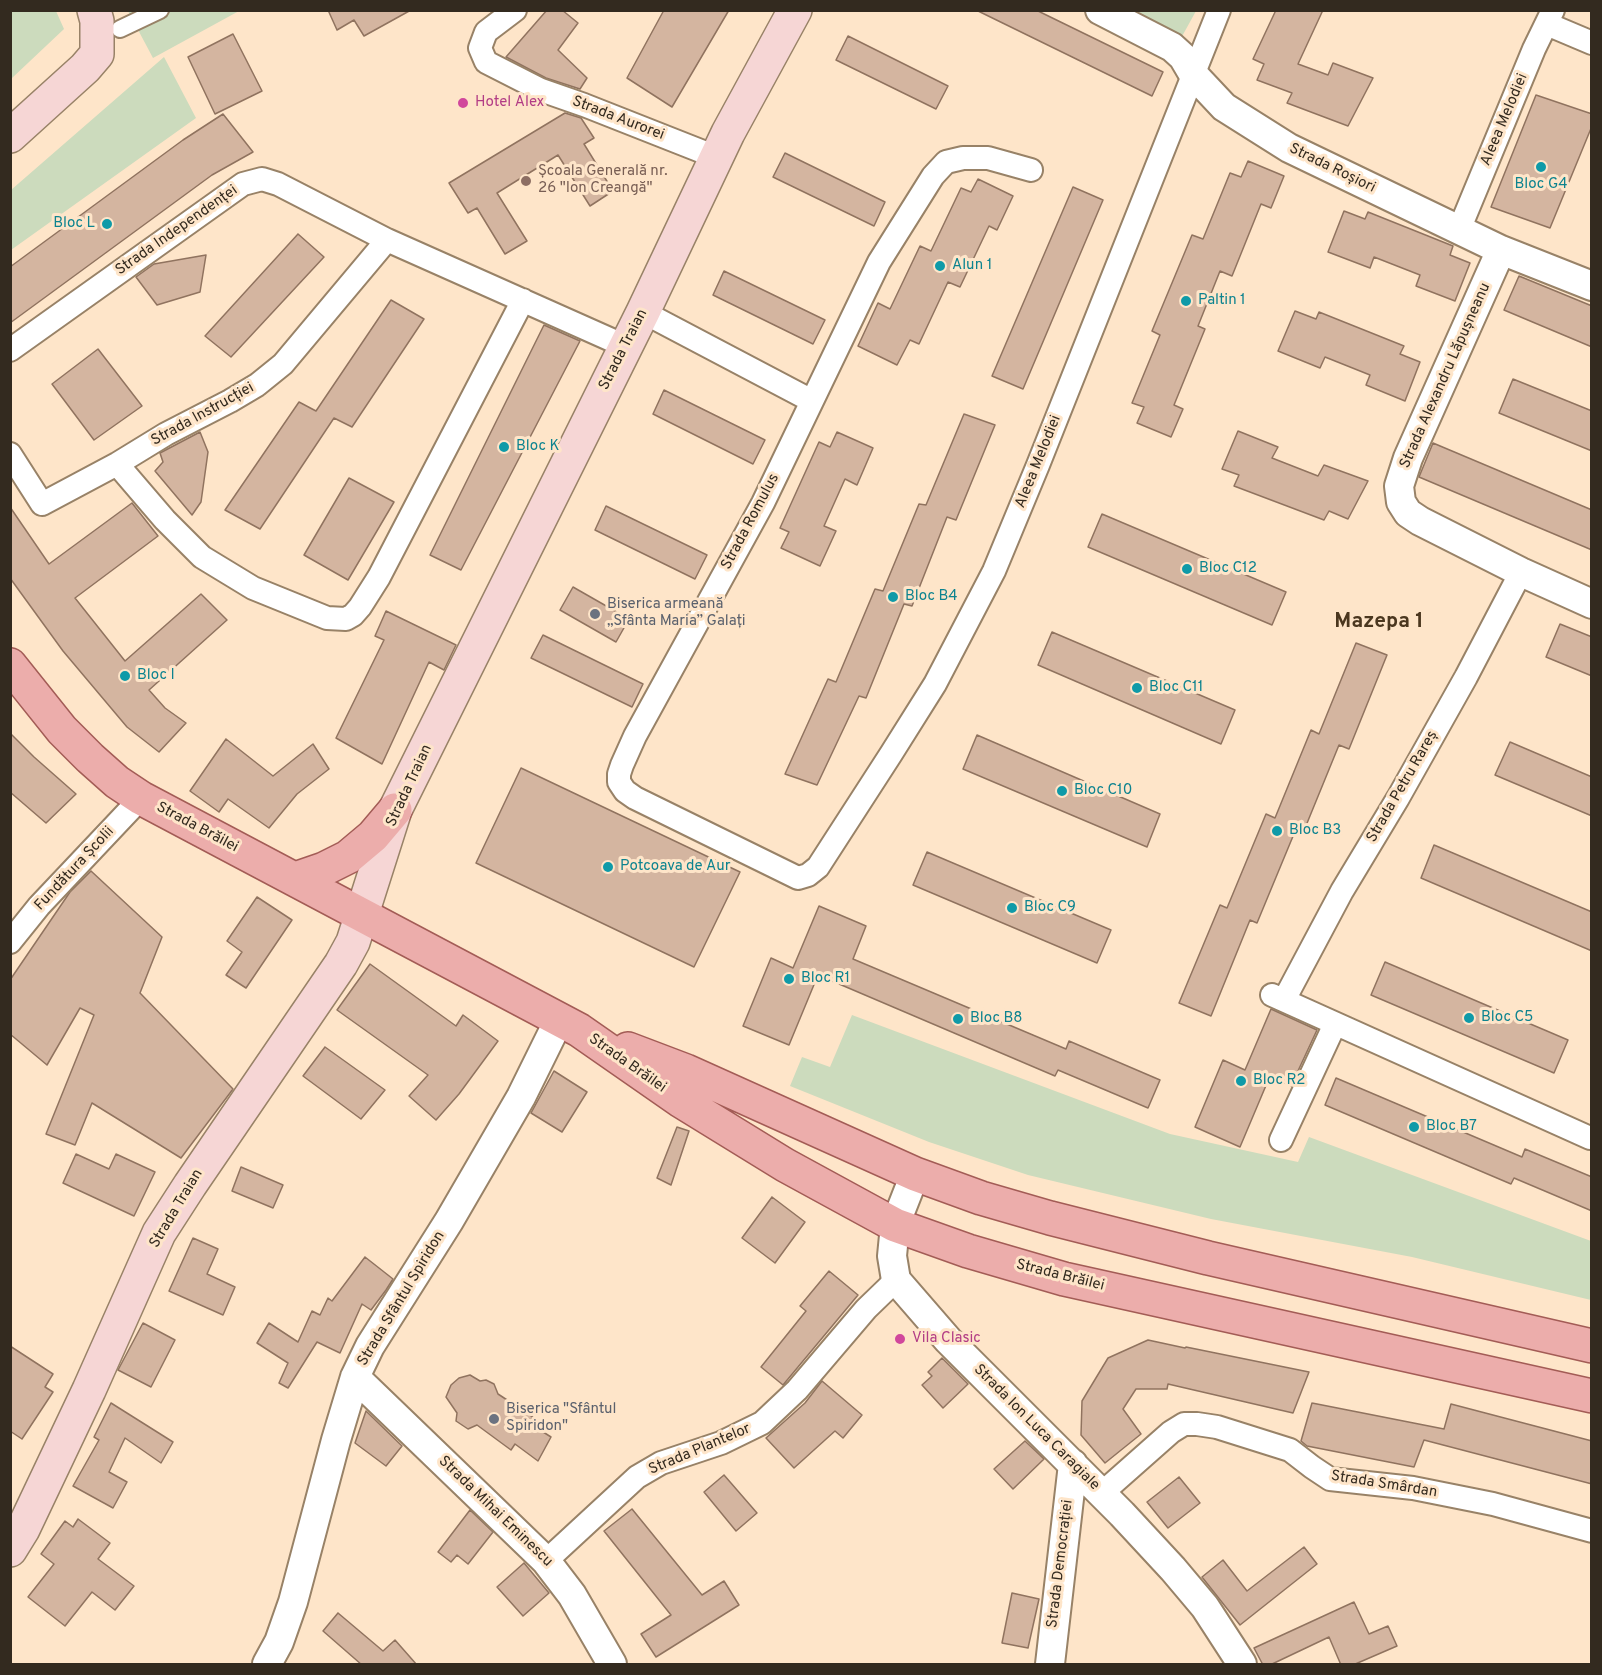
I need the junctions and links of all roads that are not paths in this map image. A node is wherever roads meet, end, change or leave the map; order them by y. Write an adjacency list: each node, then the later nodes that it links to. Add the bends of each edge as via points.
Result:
1 (160, 10): 7 (street)
2 (515, 10): 11 (street, Strada Aurorei, via 486,32 480,48 486,62 541,90)
3 (795, 10): 11 (main road, Strada Traian)
4 (1100, 10): 9 (street, Strada Roșiori, via 1172,47)
5 (1219, 10): 9 (street, Aleea Melodiei)
6 (1550, 17): 8 (street); 13 (street, Aleea Melodiei)
7 (103, 20): 10 (main road, via 97,54)
8 (1592, 42)
9 (1193, 74): 13 (street, Strada Roșiori, via 1224,107 1289,148); 29 (street, Aleea Melodiei, via 994,571 935,684 885,764 818,867)
10 (10, 136)
11 (716, 157): 18 (main road, Strada Traian)
12 (1031, 170): 21 (street, Strada Romulus, via 988,158 946,162 933,176 879,262)
13 (1459, 230): 15 (street, Strada Roșiori)
14 (387, 240): 17 (street, Strada Independenței); 20 (street, Strada Independenței, via 278,184 262,179 243,184); 23 (street, Strada Instrucției, via 283,364 257,385)
15 (1501, 249): 16 (street, Strada Roșiori); 24 (street, Strada Alexandru Lăpușneanu, via 1399,486 1401,502 1408,513)
16 (1592, 286)
17 (523, 300): 19 (street, Strada Independenței); 23 (street, via 379,577 353,615 346,619 327,618 253,588 202,557)
18 (643, 312): 19 (main road, Strada Traian); 21 (street)
19 (625, 346): 28 (main road, Strada Traian)
20 (10, 350)
21 (812, 401): 29 (street, Strada Romulus, via 763,502 635,736 619,774 619,782 635,798)
22 (10, 454): 23 (street, Strada Instrucției, via 42,504)
23 (117, 464)
24 (1521, 572): 25 (street, Strada Alexandru Lăpușneanu); 33 (street, Strada Petru Rareș, via 1398,798 1278,997)
25 (1592, 604)
26 (10, 665): 27 (main road, Strada Brăilei, via 62,730 117,782)
27 (141, 798): 30 (main road, Strada Brăilei); 32 (street, Fundătura Școlii)
28 (395, 810): 30 (main road, via 373,836 348,856); 31 (main road, Strada Traian)
29 (798, 878)
30 (295, 879): 31 (main road, Strada Brăilei)
31 (363, 915): 34 (main road, Strada Brăilei); 46 (main road, Strada Traian, via 341,964 159,1233 84,1401)
32 (10, 942)
33 (1335, 1024): 35 (street, Strada Petru Rareș); 36 (street)
34 (569, 1025): 37 (main road, Strada Brăilei, via 686,1071); 38 (main road, Strada Brăilei, via 784,1165); 41 (street, Strada Sfântul Spiridon, via 370,1346)
35 (1590, 1138)
36 (1281, 1140)
37 (915, 1174): 38 (street); 40 (main road, Strada Brăilei, via 1050,1218)
38 (895, 1225): 39 (street, via 892,1256); 42 (main road, Strada Brăilei, via 1064,1279)
39 (896, 1280): 43 (street, Strada Ion Luca Caragiale, via 948,1340); 47 (street, Strada Plantelor, via 762,1423 637,1477)
40 (1592, 1346)
41 (355, 1377): 47 (street, Strada Mihai Eminescu); 48 (street, Strada Sfântul Spiridon, via 293,1602)
42 (1592, 1396)
43 (1073, 1464): 44 (street, Strada Ion Luca Caragiale); 50 (street, Strada Democrației)
44 (1102, 1493): 45 (street, Strada Smârdan, via 1171,1432 1184,1424 1197,1424 1290,1450 1330,1479 1470,1499); 51 (street, Strada Ion Luca Caragiale, via 1205,1607)
45 (1592, 1530)
46 (10, 1551)
47 (546, 1561): 49 (street, Strada Mihai Eminescu, via 572,1595)
48 (267, 1665)
49 (612, 1665)
50 (1050, 1665)
51 (1242, 1665)

